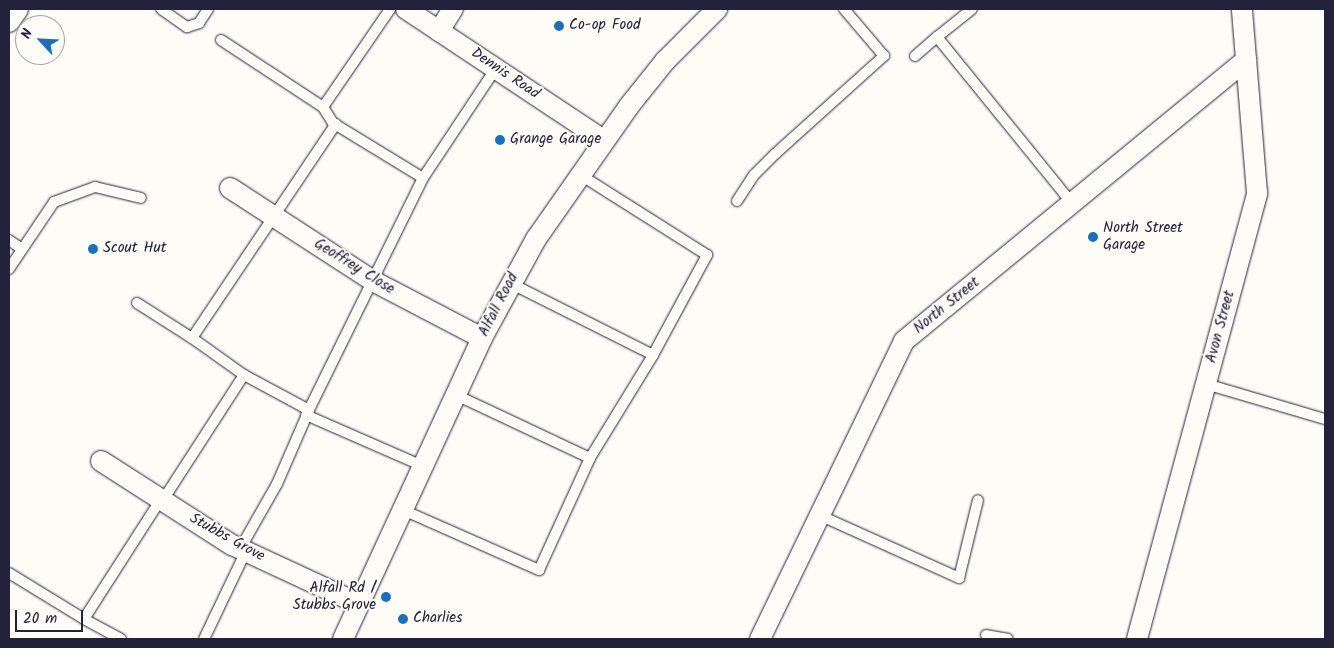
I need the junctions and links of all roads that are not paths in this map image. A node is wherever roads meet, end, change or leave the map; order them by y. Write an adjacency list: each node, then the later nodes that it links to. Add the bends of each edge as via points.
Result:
1 (161, 9): 2 (lane, via 187,27 199,23)
2 (208, 9)
3 (390, 9): 16 (lane)
4 (406, 9): 10 (street, Dennis Road)
5 (453, 9): 10 (street)
6 (844, 9): 23 (lane, via 884,56 775,154 754,175)
7 (972, 9): 11 (lane)
8 (1242, 9): 14 (street, Avon Street)
9 (709, 11): 18 (street, Alfall Road)
10 (439, 31): 15 (street, Dennis Road)
11 (937, 37): 13 (lane); 24 (lane)
12 (221, 40): 16 (lane)
13 (915, 56)
14 (1246, 60): 24 (street, North Street); 36 (street, Avon Street, via 1257,193)
15 (496, 68): 18 (street, Dennis Road); 20 (lane)
16 (323, 107): 17 (lane)
17 (336, 124): 20 (lane); 25 (lane)
18 (603, 140): 19 (street, Alfall Road)
19 (579, 174): 30 (street, Alfall Road); 34 (lane, via 707,255)
20 (423, 178): 29 (lane)
21 (230, 188): 25 (street, Geoffrey Close)
22 (141, 198): 27 (lane, via 95,187 54,202)
23 (737, 201)
24 (1072, 203): 46 (street, North Street, via 904,341)
25 (276, 218): 29 (street, Geoffrey Close); 32 (lane)
26 (9, 240): 27 (lane)
27 (22, 249): 28 (lane)
28 (9, 269)
29 (373, 281): 33 (street, Geoffrey Close); 38 (lane)
30 (510, 284): 33 (street, Alfall Road); 34 (lane)
31 (137, 303): 32 (lane)
32 (192, 338): 35 (lane)
33 (482, 338): 37 (street, Alfall Road)
34 (653, 356): 40 (lane)
35 (244, 375): 38 (lane); 43 (lane)
36 (1206, 384): 39 (lane); 57 (street, Avon Street)
37 (456, 395): 40 (lane); 42 (street, Alfall Road)
38 (308, 412): 42 (lane); 47 (lane, via 277,484)
39 (1325, 418)
40 (590, 458): 45 (lane, via 539,570)
41 (101, 462): 43 (street, Stubbs Grove)
42 (423, 466): 45 (street, Alfall Road)
43 (162, 500): 47 (street, Stubbs Grove); 50 (lane)
44 (978, 500): 46 (lane, via 959,578)
45 (403, 510): 49 (street, Alfall Road)
46 (819, 515): 55 (street, North Street)
47 (243, 550): 49 (street, Stubbs Grove); 53 (lane)
48 (9, 573): 50 (lane)
49 (359, 604): 54 (street, Alfall Road)
50 (84, 619): 52 (lane)
51 (986, 635): 56 (lane)
52 (121, 639)
53 (204, 639)
54 (343, 639)
55 (760, 639)
56 (1008, 639)
57 (1137, 639)

